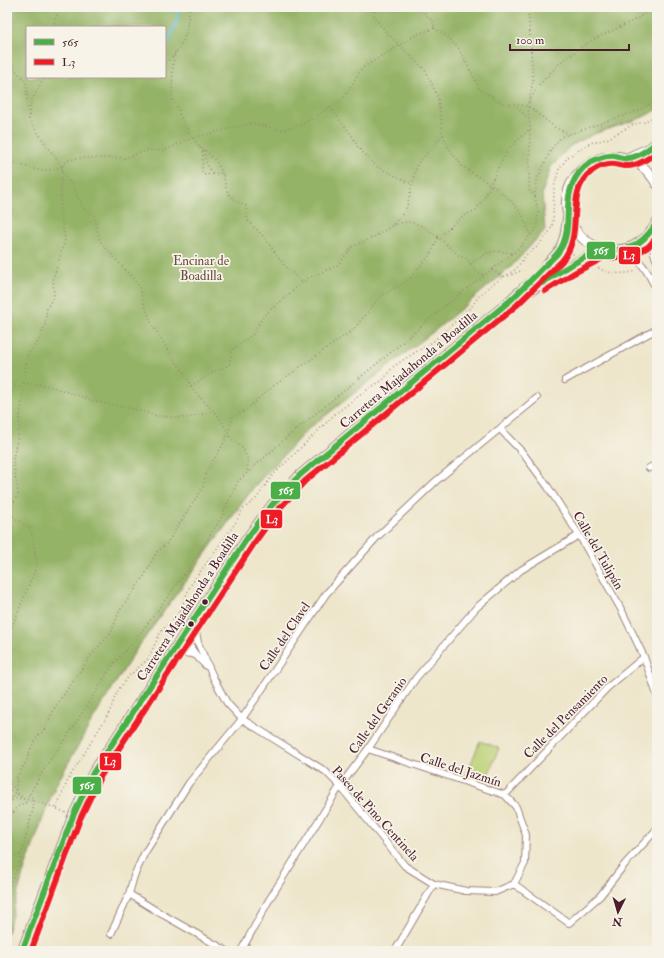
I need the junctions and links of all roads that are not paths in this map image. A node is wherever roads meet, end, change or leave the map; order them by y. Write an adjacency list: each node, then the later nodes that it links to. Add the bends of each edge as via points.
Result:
1 (657, 142): 2 (street)
2 (627, 158): 3 (street, via 640,164); 4 (street, Carretera Majadahonda a Boadilla, via 599,158 586,165 576,175 570,187)
3 (657, 184)
4 (568, 215): 7 (street, via 581,237 591,245); 11 (street, Carretera Majadahonda a Boadilla, via 560,250 538,275)
5 (657, 222): 6 (street)
6 (652, 231): 8 (street, via 643,241 630,248); 9 (street)
7 (603, 249): 8 (street); 11 (street, Carretera Majadahonda a Boadilla, via 570,266)
8 (617, 250): 10 (street, via 643,264)
9 (657, 261)
10 (657, 290)
11 (499, 310): 19 (street, Carretera Majadahonda a Boadilla, via 300,475 272,505 252,532)
12 (657, 329): 13 (street)
13 (564, 380)
14 (537, 398): 15 (street, Calle del Clavel)
15 (500, 430): 18 (street, Calle del Tulipán, via 522,452); 26 (street, Calle del Clavel, via 436,481 377,537 341,577 326,594)
16 (657, 464): 17 (street)
17 (649, 468)
18 (579, 535): 22 (street, Calle del Tulipán, via 622,611); 27 (street, Calle del Geranio, via 521,570 476,608 416,678)
19 (194, 621): 20 (street, Carretera Majadahonda a Boadilla); 24 (street, via 198,643)
20 (184, 633): 21 (street); 23 (street, Carretera Majadahonda a Boadilla)
21 (195, 654): 23 (street, via 180,654); 24 (street)
22 (644, 657): 25 (street, Calle del Tulipán); 29 (street, Calle del Pensamiento, via 607,688)
23 (164, 664): 35 (street, Carretera Majadahonda a Boadilla, via 93,773 73,816)
24 (209, 669): 26 (street, Paseo de Pino Centinela, via 227,703)
25 (657, 695)
26 (242, 719): 28 (street, Paseo de Pino Centinela, via 325,771); 33 (street, Calle del Clavel, via 189,783 144,854)
27 (368, 749): 28 (street, Calle del Geranio); 29 (street, Calle del Jazmín)
28 (340, 786): 31 (street, Paseo de Pino Centinela, via 405,866); 37 (street, Calle del Geranio)
29 (504, 795): 32 (street, Calle del Jazmín, via 516,807 526,835 526,863)
30 (657, 829): 32 (street, via 600,896 569,923)
31 (434, 884): 32 (street, Paseo de Pino Centinela, via 466,891 495,892); 38 (street)
32 (514, 884)
33 (129, 894): 34 (street, Calle del Clavel); 36 (street)
34 (111, 934)
35 (22, 951)
36 (227, 951)
37 (241, 951)
38 (395, 951)

